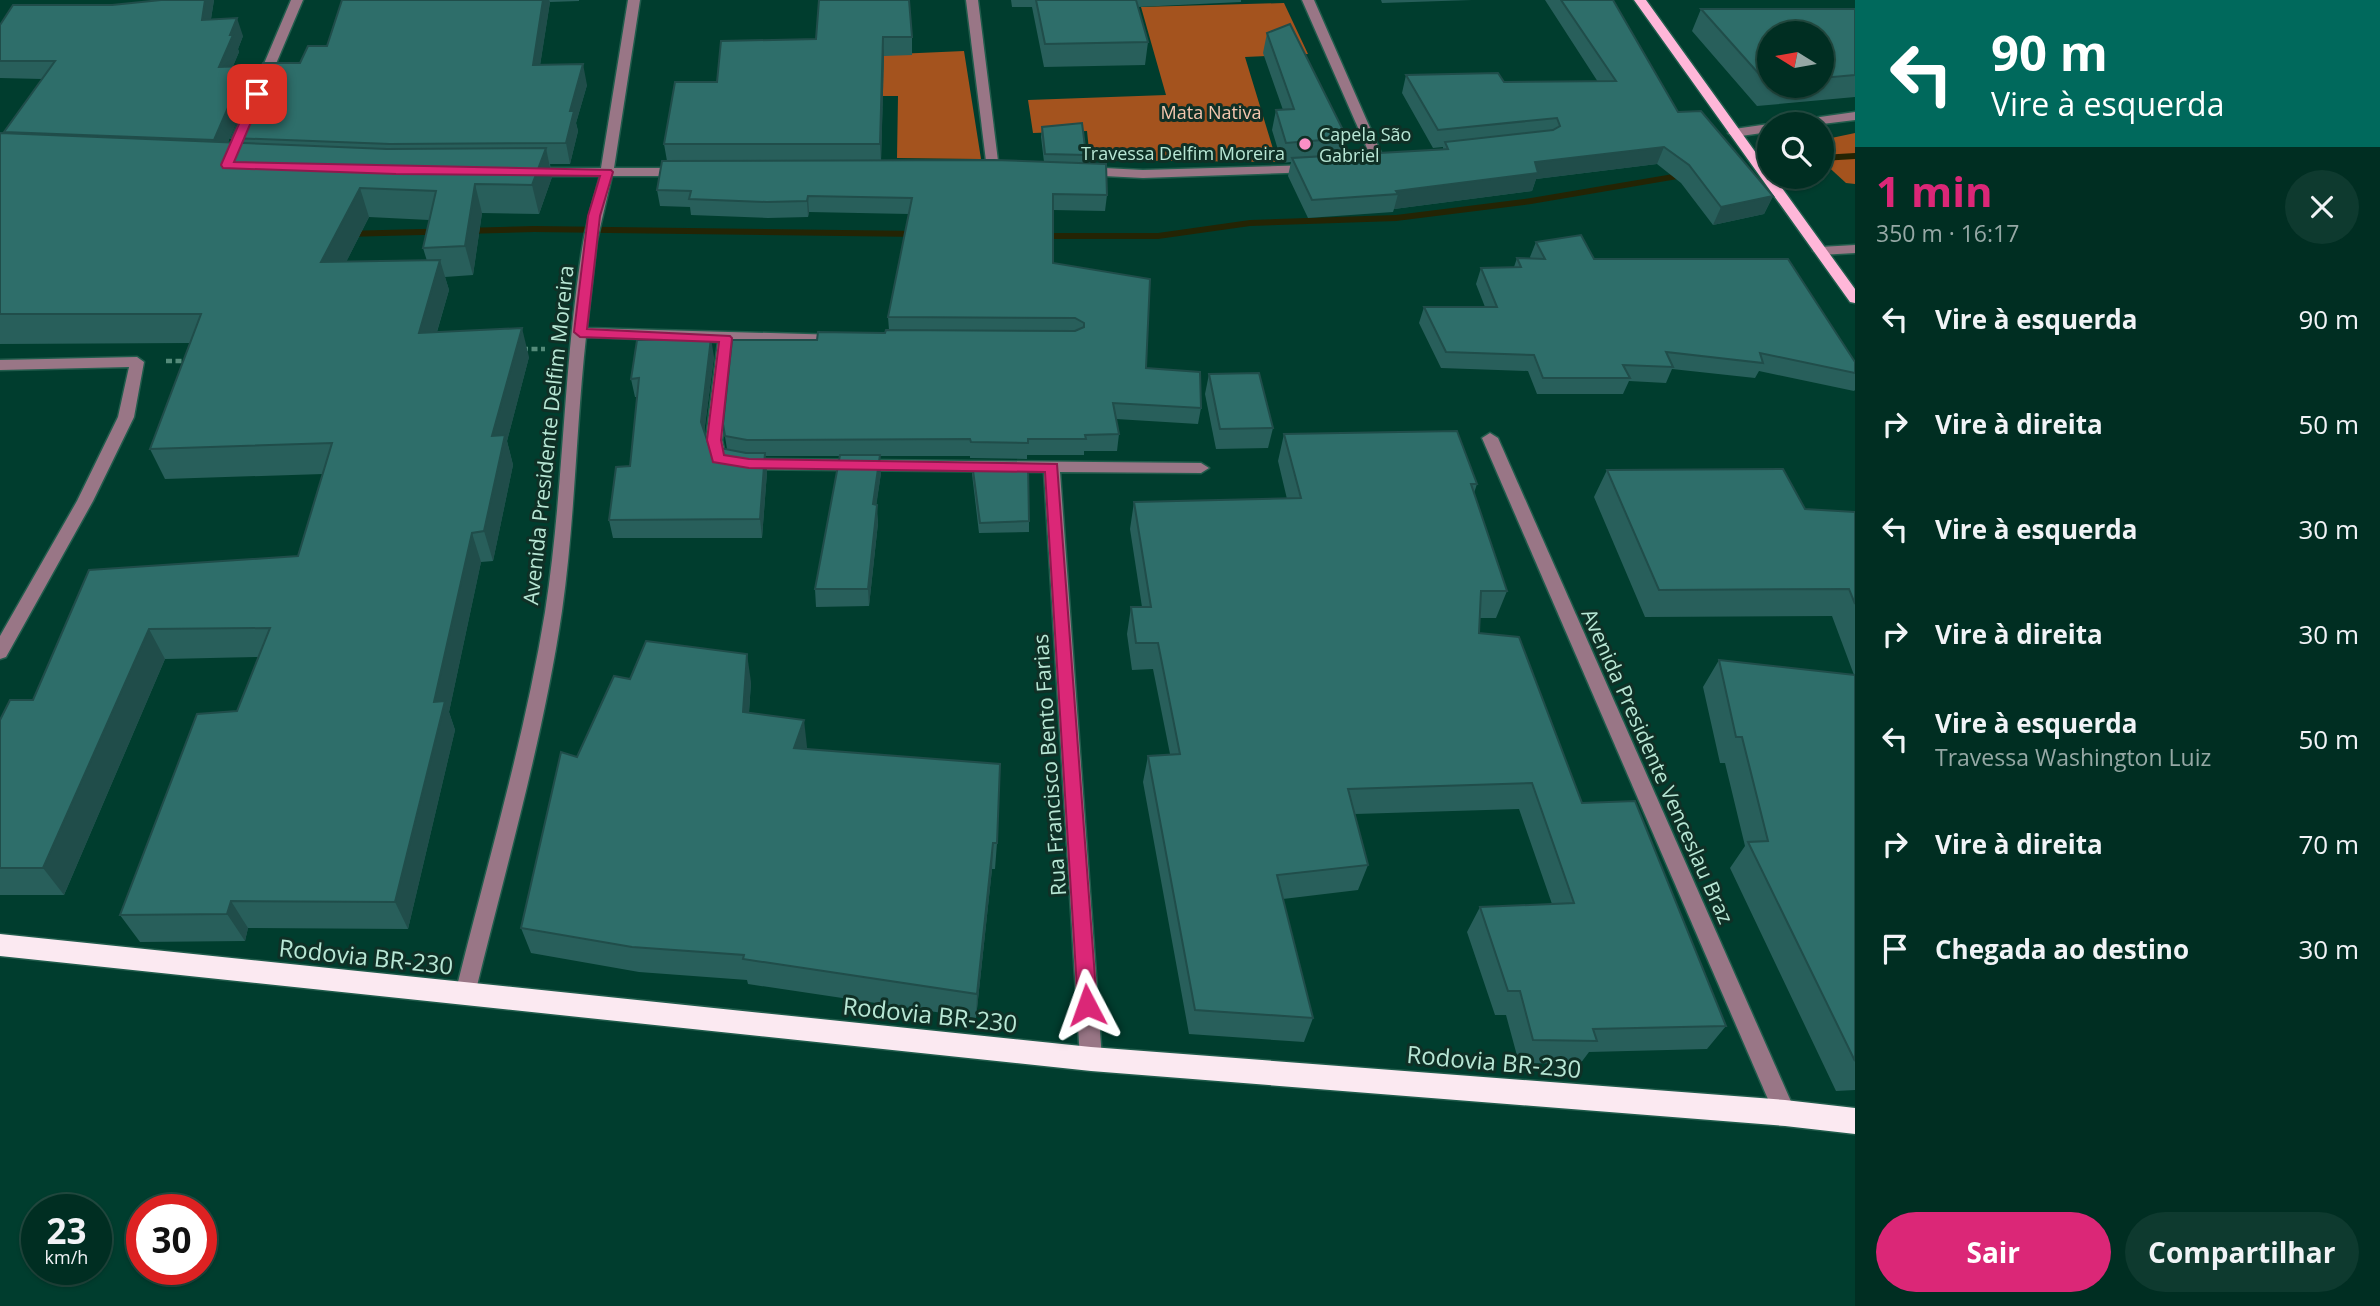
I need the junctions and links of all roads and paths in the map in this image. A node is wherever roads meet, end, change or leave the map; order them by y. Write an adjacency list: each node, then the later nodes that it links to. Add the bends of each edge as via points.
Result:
1 (297, 0): 6 (street)
2 (634, 0): 16 (street, Avenida Presidente Delfim Moreira)
3 (972, 0): 13 (street)
4 (1308, 0): 11 (street)
5 (1640, 0): 10 (main road)
6 (254, 102)
7 (1855, 116): 8 (street)
8 (1834, 119)
9 (1757, 130): 10 (street)
10 (1734, 134): 19 (main road)
11 (1379, 162)
12 (1330, 167): 14 (street, Travessa Delfim Moreira, via 1143,174)
13 (993, 169)
14 (1066, 170)
15 (514, 172): 16 (street)
16 (607, 172): 17 (street); 23 (street, Avenida Presidente Delfim Moreira, via 594,216)
17 (702, 172)
18 (1855, 249): 19 (street)
19 (1821, 251): 20 (main road)
20 (1855, 299)
21 (726, 338): 22 (street); 23 (street); 29 (street, via 714,440 718,458 749,464)
22 (851, 339)
23 (579, 340): 24 (path); 33 (street, Avenida Presidente Delfim Moreira, via 567,504 553,613 531,725)
24 (509, 350)
25 (192, 360): 26 (path)
26 (137, 362): 27 (street); 31 (street, via 126,418)
27 (0, 365)
28 (1490, 438): 35 (street, Avenida Presidente Venceslau Braz)
29 (1052, 468): 30 (street); 34 (street, Rua Francisco Bento Farias)
30 (1201, 468)
31 (0, 652)
32 (0, 945): 33 (highway, Rodovia BR-230)
33 (465, 994): 34 (highway, Rodovia BR-230)
34 (1091, 1059): 35 (highway, Rodovia BR-230)
35 (1785, 1113): 36 (highway, Rodovia BR-230)
36 (1855, 1121)

